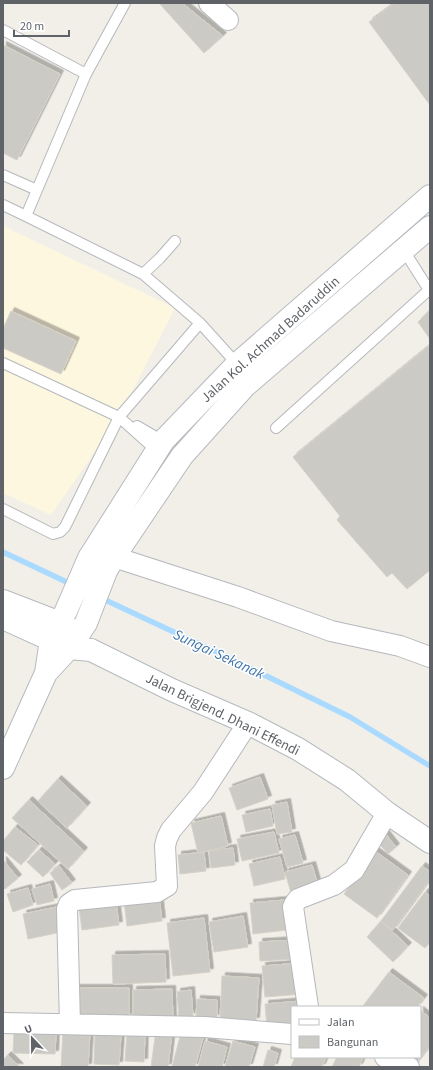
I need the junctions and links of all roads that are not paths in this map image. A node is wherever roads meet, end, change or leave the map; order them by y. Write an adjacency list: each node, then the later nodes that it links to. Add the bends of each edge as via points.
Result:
1 (125, 3): 5 (lane)
2 (209, 3): 3 (street)
3 (228, 20)
4 (3, 30): 5 (lane)
5 (86, 74): 7 (lane)
6 (3, 175): 7 (lane)
7 (37, 190): 10 (lane)
8 (430, 196): 18 (main road, Jalan Kol. Achmad Badaruddin)
9 (3, 205): 10 (lane)
10 (26, 216): 14 (lane)
11 (430, 227): 13 (main road, Jalan Kol. Achmad Badaruddin)
12 (175, 241): 14 (lane)
13 (404, 249): 15 (lane); 23 (main road, Jalan Kol. Achmad Badaruddin, via 245,386 182,456)
14 (143, 274): 16 (lane)
15 (429, 289): 20 (lane)
16 (200, 323): 18 (lane); 19 (lane)
17 (3, 363): 19 (lane)
18 (238, 364): 21 (main road, Jalan Kol. Achmad Badaruddin)
19 (119, 417): 21 (lane); 22 (lane, via 65,527 60,532 53,534)
20 (276, 428)
21 (160, 446): 23 (main road, Jalan Kol. Achmad Badaruddin)
22 (3, 509)
23 (103, 562): 26 (main road); 27 (street, via 238,597 331,631 400,646)
24 (3, 601): 26 (main road)
25 (3, 618): 26 (main road)
26 (71, 633): 28 (main road, Jalan Brigjend. Dhani Effendi, via 172,690); 29 (main road, via 46,673)
27 (430, 657)
28 (248, 723): 30 (main road, Jalan Brigjend. Dhani Effendi, via 298,749 347,780); 34 (street, via 203,792 171,830 165,846 166,886 158,892 75,900 69,904 67,909)
29 (3, 768)
30 (387, 813): 31 (main road, Jalan Brigjend. Dhani Effendi); 32 (street, via 354,870 334,885 298,899 295,903)
31 (430, 842)
32 (308, 1006)
33 (3, 1023): 34 (street)
34 (70, 1024): 35 (street, via 205,1027)
35 (291, 1034)
36 (387, 1058): 37 (street)
37 (409, 1067)

